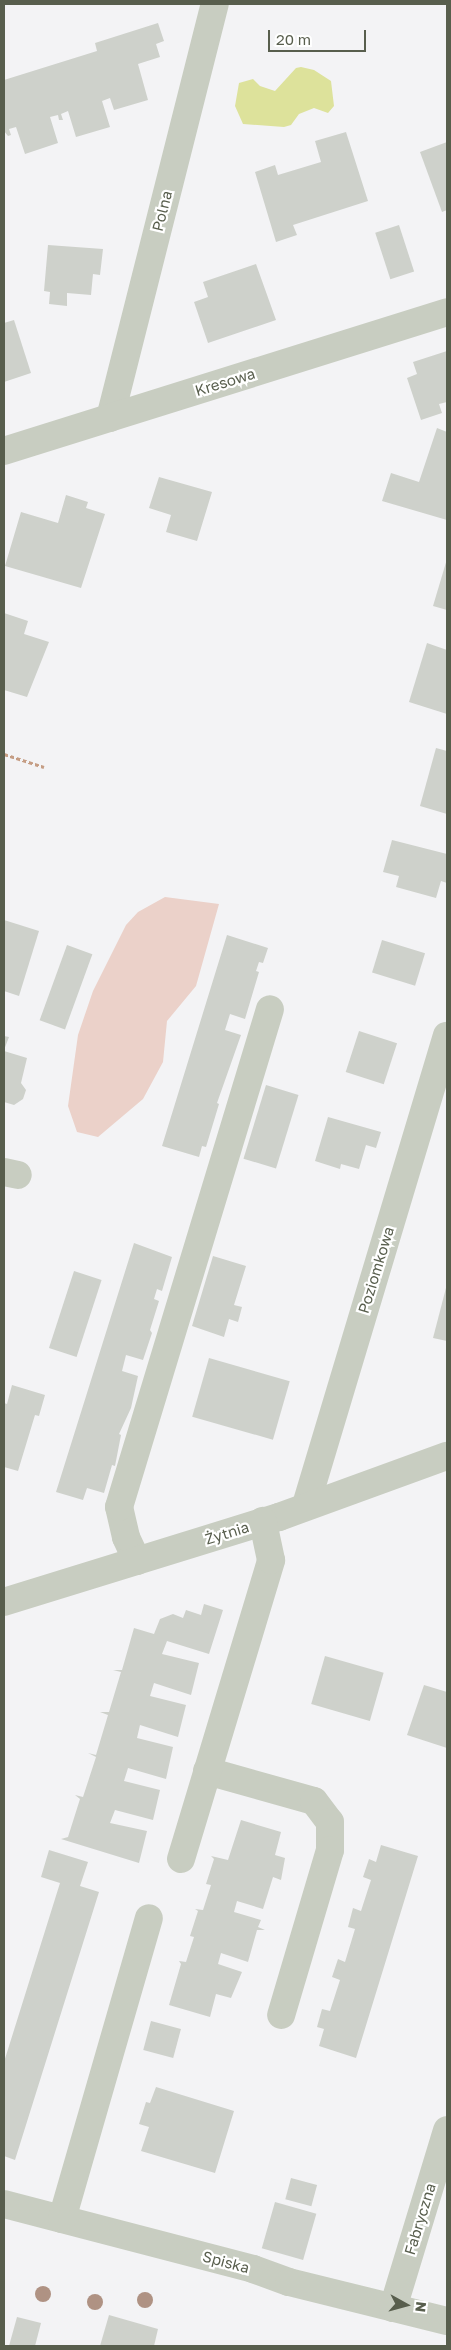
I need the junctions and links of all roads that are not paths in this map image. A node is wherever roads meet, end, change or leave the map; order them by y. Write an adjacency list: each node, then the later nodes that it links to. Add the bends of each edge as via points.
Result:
1 (214, 4): 3 (street, Polna)
2 (447, 312): 3 (street, Kresowa)
3 (110, 418): 4 (street, Kresowa)
4 (4, 451)
5 (270, 1009): 10 (street, via 119,1507 126,1536)
6 (447, 1036): 8 (street, Poziomkowa)
7 (447, 1456): 8 (street, Żytnia)
8 (306, 1505): 9 (street, Żytnia)
9 (264, 1521): 10 (street, Żytnia); 12 (street, via 271,1560)
10 (137, 1561): 11 (street, Żytnia)
11 (4, 1602)
12 (207, 1771): 13 (street); 15 (street, via 314,1801 330,1822 330,1850)
13 (182, 1859)
14 (149, 1918): 18 (street)
15 (281, 2015)
16 (447, 2130): 19 (street, Fabryczna)
17 (4, 2204): 18 (street, Spiska)
18 (62, 2219): 19 (street, Spiska)
19 (393, 2308): 20 (street, Spiska)
20 (447, 2321)

